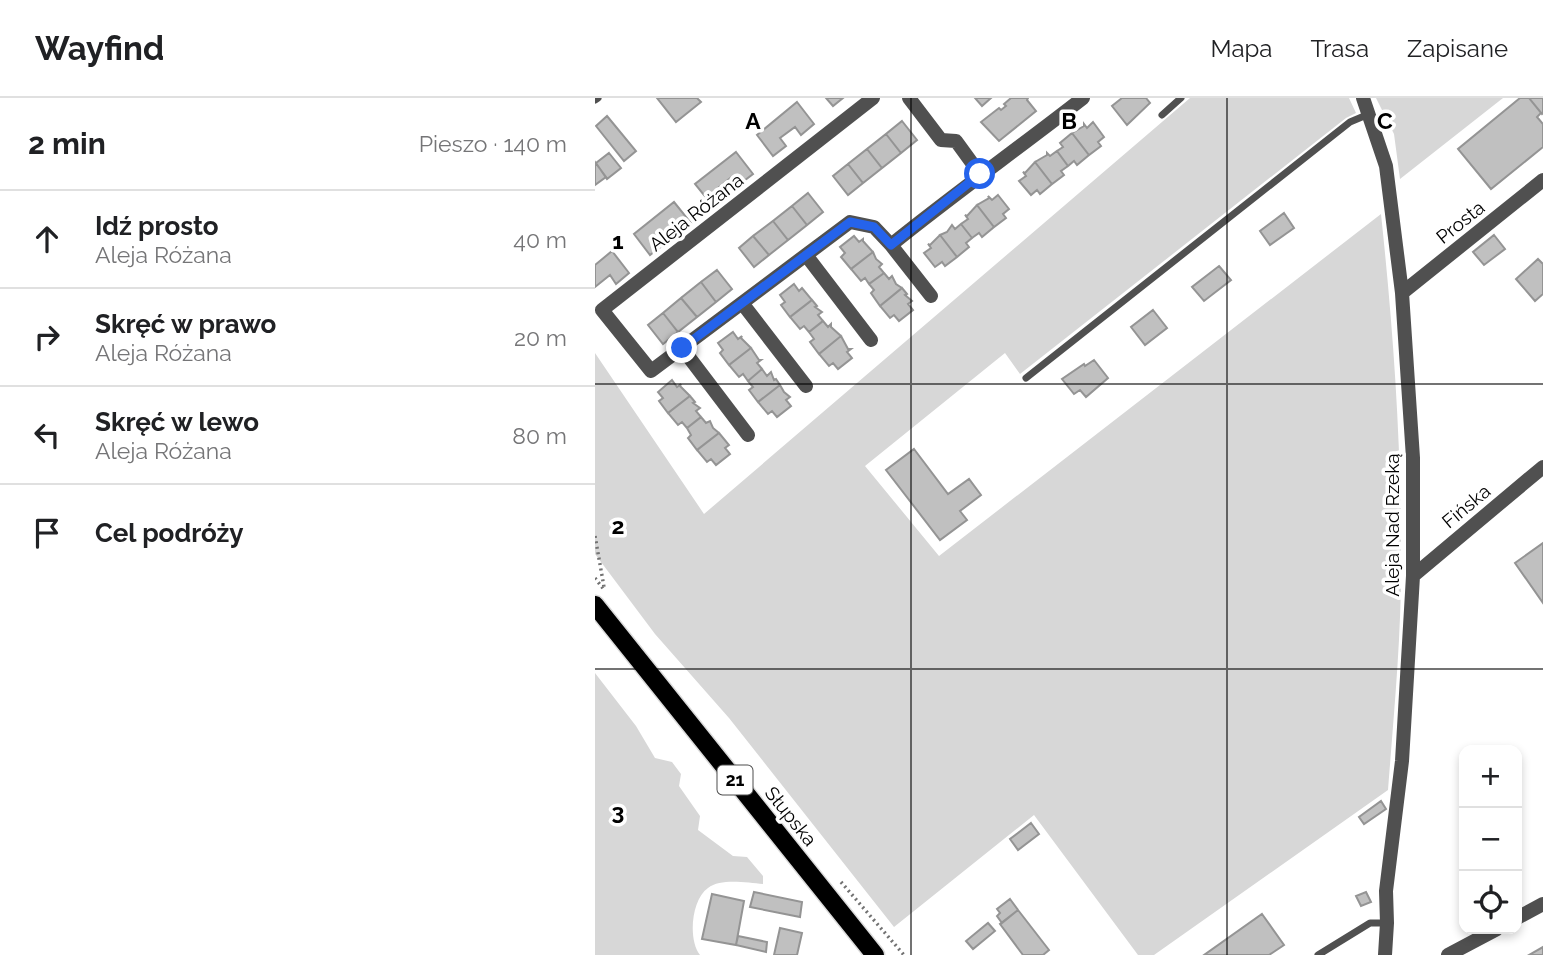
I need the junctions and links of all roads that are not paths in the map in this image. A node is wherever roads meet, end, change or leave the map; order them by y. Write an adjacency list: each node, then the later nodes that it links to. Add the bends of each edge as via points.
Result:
1 (873, 98): 16 (street, Aleja Różana, via 602,310 651,371)
2 (909, 98): 8 (street, via 941,140 956,141)
3 (1083, 98): 8 (street)
4 (1181, 98): 7 (lane)
5 (1363, 98): 6 (street, Aleja Nad Rzeką)
6 (1369, 113): 12 (street, Aleja Nad Rzeką, via 1386,166); 17 (lane, via 1350,122)
7 (1162, 115)
8 (980, 174): 10 (street)
9 (1543, 180): 12 (street, Prosta)
10 (891, 245): 11 (street, Aleja Różana, via 874,227 850,222); 13 (street, Aleja Różana)
11 (806, 254): 14 (street, Aleja Różana); 15 (street)
12 (1402, 293): 21 (street, Aleja Nad Rzeką, via 1413,458)
13 (931, 296)
14 (742, 303): 16 (street, Aleja Różana); 18 (street)
15 (871, 340)
16 (682, 348): 19 (street)
17 (1026, 378)
18 (806, 386)
19 (748, 435)
20 (1543, 467): 21 (street, Fińska)
21 (1413, 576): 25 (street, Aleja Nad Rzeką)
22 (600, 597): 27 (main road, Słupska / 21)
23 (1543, 904): 24 (street)
24 (1522, 915)
25 (1387, 923): 28 (lane, via 1370,923); 29 (street, Aleja Nad Rzeką)
26 (1488, 934): 30 (street)
27 (875, 955)
28 (1318, 955)
29 (1384, 955)
30 (1448, 955)

